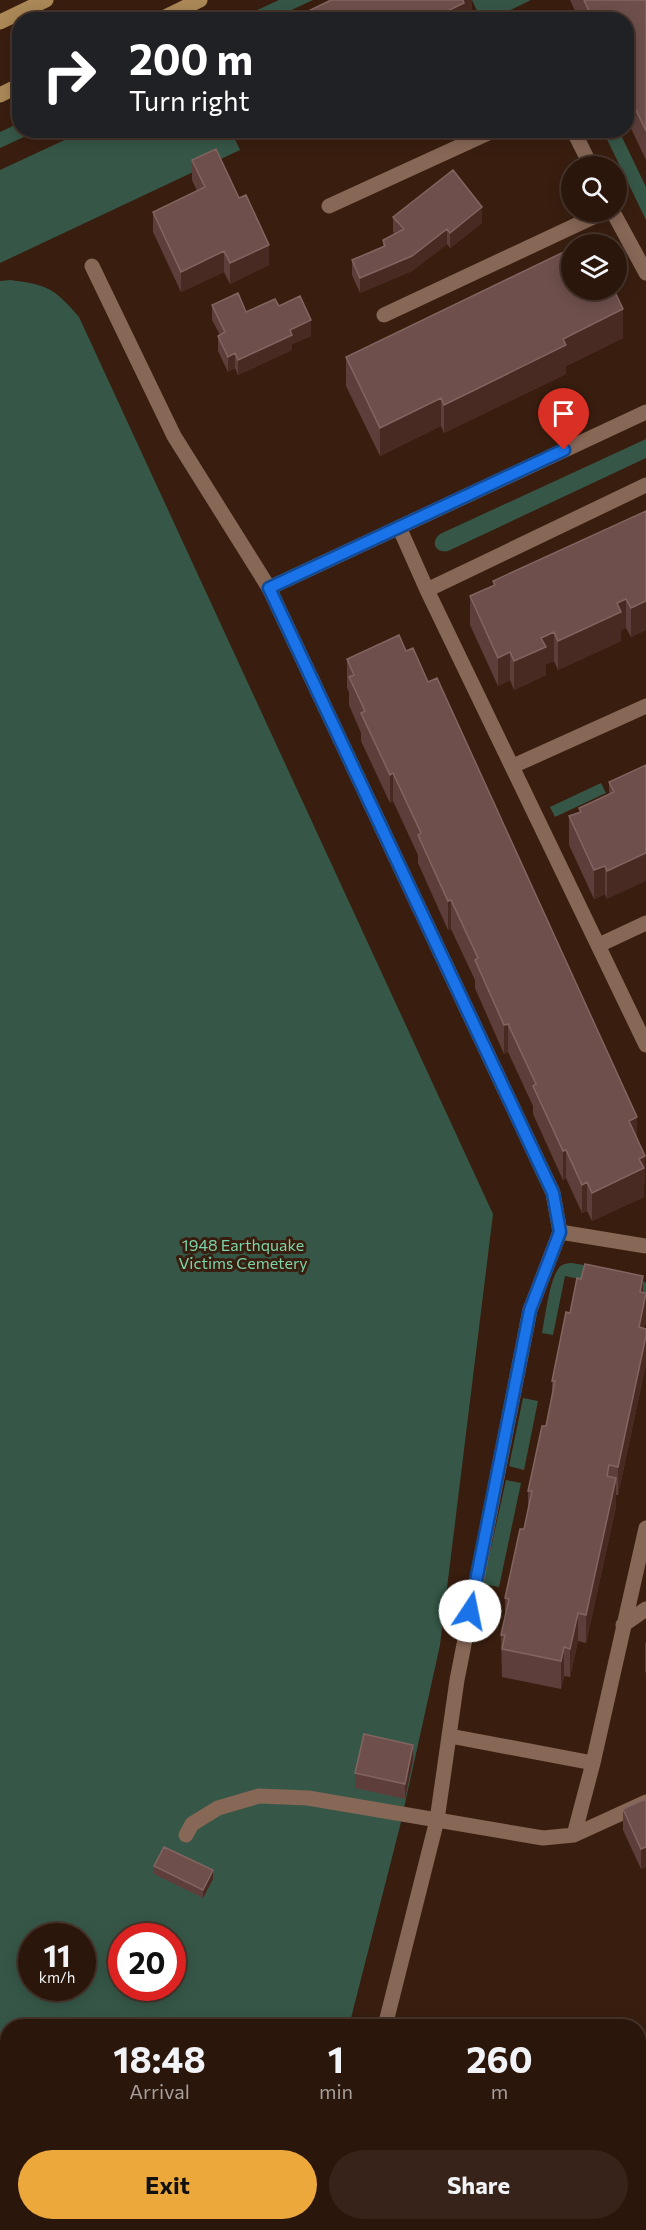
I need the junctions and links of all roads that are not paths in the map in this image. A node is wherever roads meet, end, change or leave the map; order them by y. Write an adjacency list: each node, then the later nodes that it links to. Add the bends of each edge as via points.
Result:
1 (46, 0): 3 (main road)
2 (200, 0): 4 (main road)
3 (21, 12)
4 (175, 12)
5 (478, 138): 8 (street)
6 (577, 138): 7 (street)
7 (586, 156)
8 (329, 206)
9 (583, 222): 13 (street)
10 (618, 222): 12 (street)
11 (92, 266): 17 (street, via 174,436)
12 (646, 273)
13 (384, 315)
14 (646, 412): 16 (street)
15 (646, 485): 18 (street)
16 (399, 527): 17 (street); 18 (street)
17 (269, 588): 24 (street, via 553,1193)
18 (427, 590): 20 (street)
19 (646, 706): 20 (street)
20 (513, 766): 22 (street)
21 (646, 923): 22 (street)
22 (598, 945): 23 (street)
23 (646, 1045)
24 (560, 1232): 25 (street); 29 (street, via 530,1310 457,1680)
25 (646, 1246)
26 (646, 1528): 28 (street)
27 (646, 1609): 28 (street)
28 (623, 1625): 30 (street)
29 (450, 1736): 30 (street); 32 (street)
30 (593, 1763): 34 (street)
31 (646, 1802): 34 (street)
32 (437, 1820): 33 (street, via 309,1798 259,1796 218,1808 192,1824); 34 (street, via 543,1838); 35 (street)
33 (186, 1835)
34 (574, 1835)
35 (387, 2019)

